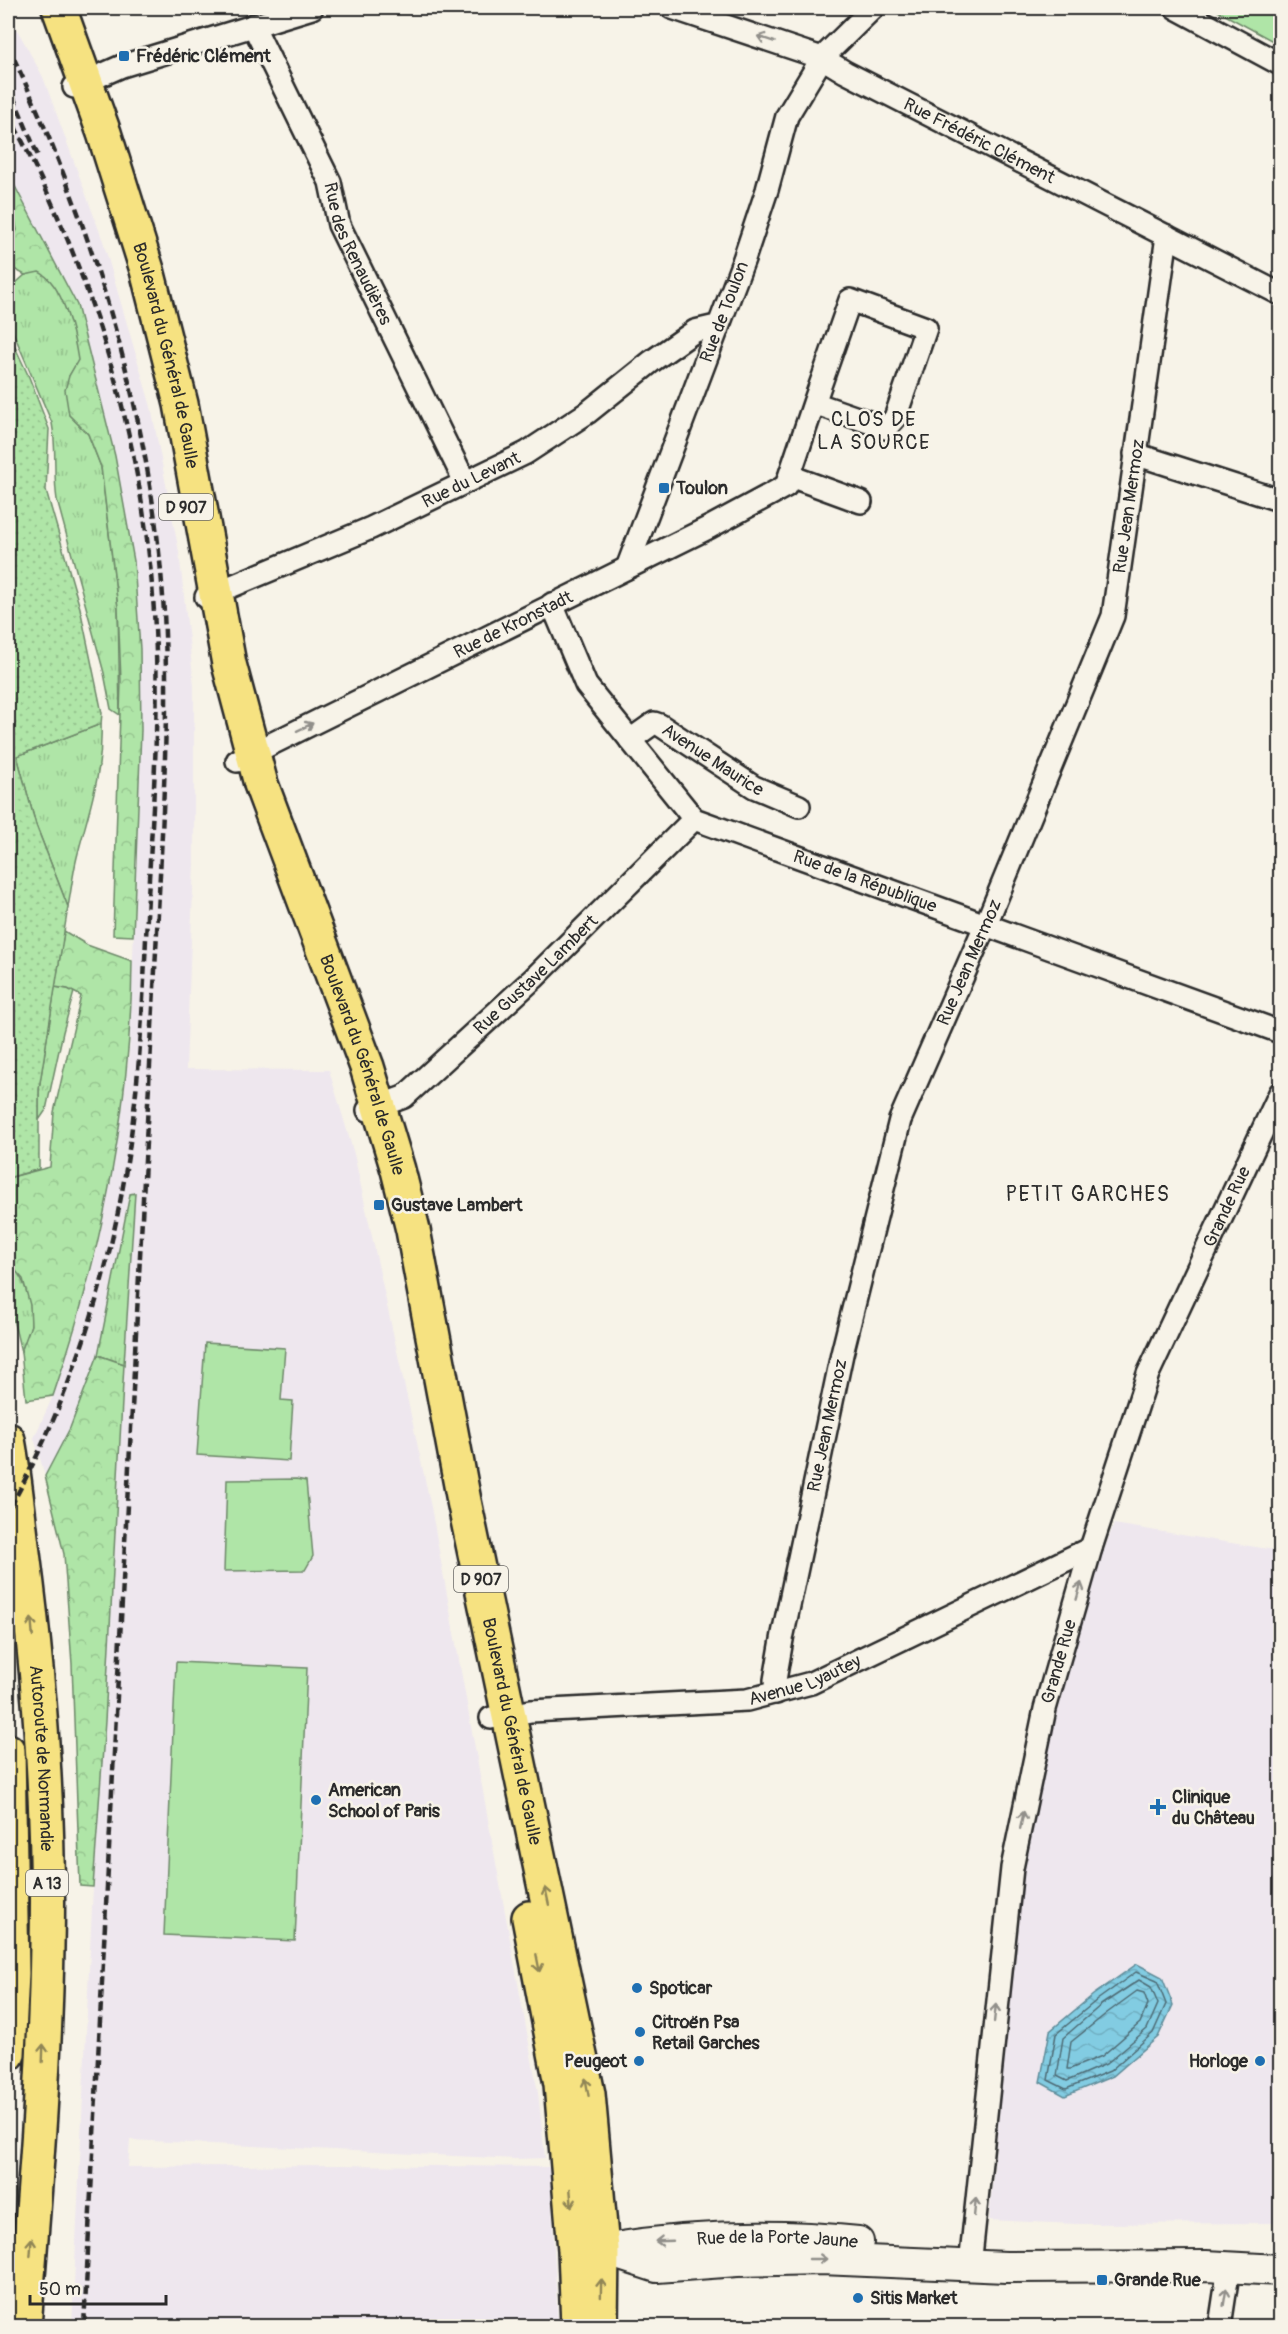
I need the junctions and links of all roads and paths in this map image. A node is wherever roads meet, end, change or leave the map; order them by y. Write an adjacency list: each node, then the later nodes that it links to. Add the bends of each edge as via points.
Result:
1 (45, 8): 10 (main road, Boulevard du Général de Gaulle / D 907)
2 (59, 8): 10 (main road, Boulevard du Général de Gaulle / D 907)
3 (312, 8): 7 (street)
4 (672, 8): 8 (street, Rue Frédéric Clément, one-way to 4)
5 (873, 8): 8 (street, Rue de Toulon)
6 (1176, 8): 9 (street)
7 (253, 26): 10 (street, via 122,66); 17 (street, Rue des Renaudières, via 330,182 339,225)
8 (822, 58): 11 (street, Rue Frédéric Clément); 13 (street, Rue de Toulon, via 787,116 744,259)
9 (1281, 64)
10 (80, 85): 21 (main road, Boulevard du Général de Gaulle / D 907, via 162,382)
11 (1167, 236): 12 (street, Rue Frédéric Clément); 15 (street, Rue Jean Mermoz)
12 (1281, 294)
13 (717, 330): 17 (street, Rue du Levant, via 712,327 695,331 587,413 526,453); 20 (street, Rue de Toulon)
14 (814, 403): 14 (street, via 850,300 926,328 895,418 886,428); 16 (street)
15 (1135, 454): 18 (street); 27 (street, Rue Jean Mermoz, via 1113,615)
16 (788, 481): 19 (street); 20 (street, Rue de Kronstadt, via 710,527)
17 (465, 482): 21 (street, Rue du Levant, via 371,528)
18 (1279, 500)
19 (861, 502)
20 (627, 568): 22 (street, Rue de Kronstadt)
21 (209, 596): 24 (main road, Boulevard du Général de Gaulle / D 907, via 229,664)
22 (552, 604): 23 (street, via 586,685); 24 (street, Rue de Kronstadt, one-way to 22)
23 (630, 740): 25 (street, Avenue Maurice, via 654,723 660,725 754,786); 26 (street)
24 (245, 757): 30 (main road, Boulevard du Général de Gaulle / D 907, via 261,784 367,1067)
25 (800, 806)
26 (694, 819): 27 (street, Rue de la République); 30 (street, Rue Gustave Lambert, via 517,994 404,1097)
27 (986, 923): 28 (street, Rue de la République); 33 (street, Rue Jean Mermoz, via 900,1120 842,1354 783,1634)
28 (1281, 1032)
29 (1281, 1093): 32 (street, Grande Rue, via 1148,1374)
30 (372, 1109): 34 (main road, Boulevard du Général de Gaulle / D 907, via 413,1230)
31 (8, 1440): 42 (main road, Autoroute de Normandie / A 13, one-way to 31, via 41,2114 47,1873 44,1768 30,1606)
32 (1091, 1548): 33 (street, Avenue Lyautey, via 811,1683); 39 (street, Grande Rue, one-way to 32, via 1012,1868 1045,1709)
33 (776, 1693): 34 (street, Avenue Lyautey, via 747,1700)
34 (500, 1716): 37 (main road, Boulevard du Général de Gaulle / D 907, via 585,2074)
35 (8, 1751): 36 (main road, Autoroute de Normandie / A 13, via 12,1973)
36 (8, 2054)
37 (579, 2133): 38 (main road, Boulevard du Général de Gaulle / D 907, one-way to 38); 38 (main road, Boulevard du Général de Gaulle / D 907, via 596,2179)
38 (588, 2250): 39 (main road, Rue de la Porte Jaune, via 655,2241 808,2237 910,2251); 43 (main road, D 907); 44 (main road, D 907, one-way to 38)
39 (960, 2265): 40 (main road, Rue de la Porte Jaune)
40 (1229, 2267): 41 (main road, Rue de la Porte Jaune); 45 (street, one-way to 40)
41 (1281, 2270)
42 (24, 2326)
43 (578, 2326)
44 (601, 2326)
45 (1220, 2326)

